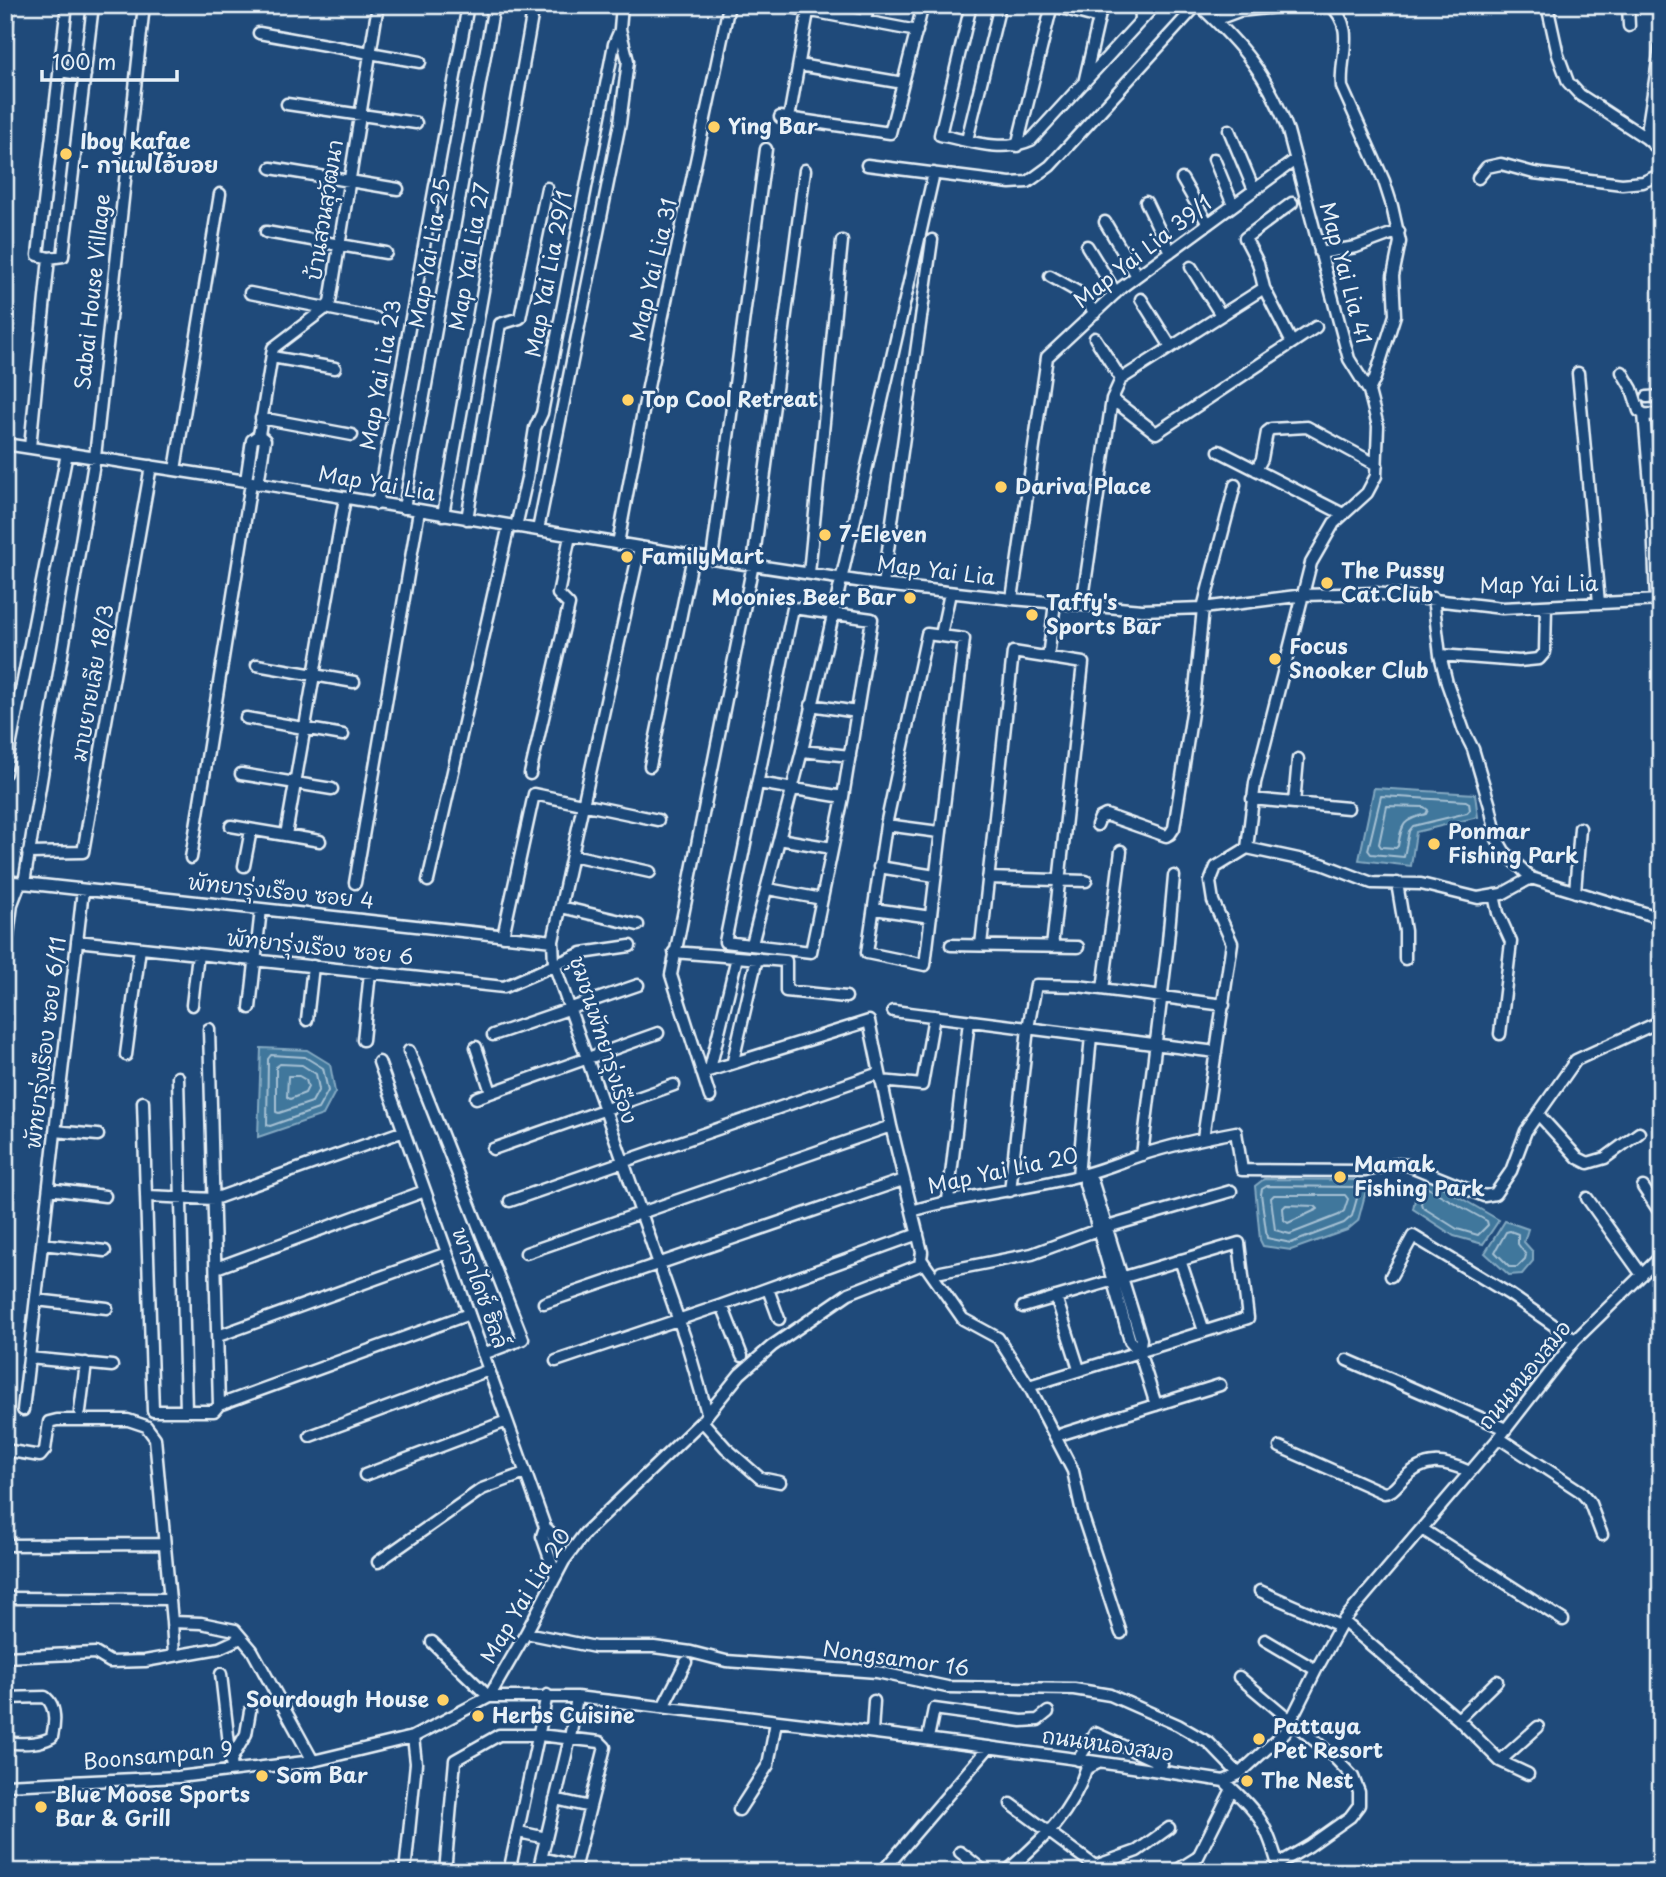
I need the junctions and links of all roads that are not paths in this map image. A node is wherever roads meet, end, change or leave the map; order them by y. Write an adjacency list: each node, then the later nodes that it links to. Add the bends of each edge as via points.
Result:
1 (9, 5): 35 (street)
2 (68, 5): 39 (street)
3 (93, 5): 40 (street)
4 (144, 5): 113 (street, Sabai House Village)
5 (378, 5): 36 (street, บ้านสวนสุวัฒนา)
6 (468, 5): 121 (street, Map Yai Lia 23)
7 (494, 5): 122 (street, Map Yai Lia 25)
8 (534, 5): 125 (street, Map Yai Lia 27)
9 (622, 5): 31 (street)
10 (729, 5): 130 (street, Map Yai Lia 31)
11 (868, 5): 29 (street)
12 (923, 5): 32 (street)
13 (971, 5): 48 (street, via 940,135)
14 (999, 5): 48 (street)
15 (1051, 5): 26 (street); 49 (street)
16 (1102, 5): 26 (street)
17 (1140, 5): 27 (street)
18 (1155, 5): 27 (street)
19 (1198, 5): 28 (street, Map Yai Lia 41); 57 (street, via 1050,166 1028,182)
20 (1297, 5): 28 (street, via 1240,11)
21 (1330, 5): 72 (street, via 1343,19 1346,31 1342,87 1384,181)
22 (1547, 5): 47 (street, via 1568,82 1580,95)
23 (1628, 5): 30 (street)
24 (790, 7): 25 (street)
25 (809, 8): 29 (street); 38 (street)
26 (1099, 18): 42 (street)
27 (1140, 19): 42 (street)
28 (1215, 20): 53 (street, Map Yai Lia 41, via 1261,71 1279,103)
29 (865, 21): 32 (street)
30 (1629, 26)
31 (620, 29): 127 (street, Map Yai Lia 29/1, via 542,413); 128 (street, via 628,61 620,123)
32 (916, 31): 41 (street)
33 (258, 33): 36 (street)
34 (1661, 42): 47 (street)
35 (5, 50)
36 (370, 53): 37 (street); 44 (street, บ้านสวนสุวัฒนา)
37 (420, 62)
38 (799, 65): 41 (street); 41 (street, via 784,118 890,133)
39 (60, 71): 40 (street); 80 (street, via 38,255)
40 (85, 75): 80 (street, via 63,256)
41 (903, 83)
42 (1083, 84): 49 (street, via 1031,140)
43 (288, 104): 44 (street)
44 (359, 115): 45 (street); 61 (street, บ้านสวนสุวัฒนา)
45 (416, 123)
46 (1229, 130): 64 (street)
47 (1646, 138): 51 (street)
48 (967, 140): 49 (street)
49 (1017, 146)
50 (766, 149): 133 (street)
51 (1661, 151)
52 (1214, 159): 68 (street)
53 (1295, 160): 64 (street, Map Yai Lia 39/1); 79 (street, Map Yai Lia 41)
54 (867, 165): 57 (street)
55 (271, 168): 61 (street)
56 (805, 170): 134 (street)
57 (934, 173): 136 (street)
58 (1661, 174): 59 (street, via 1622,184 1501,164 1487,167)
59 (1478, 178)
60 (1182, 179): 70 (street)
61 (350, 180): 63 (street); 75 (street, บ้านสวนสุวัฒนา)
62 (547, 188): 126 (street, via 520,318 500,324)
63 (398, 189)
64 (1254, 190): 68 (street, Map Yai Lia 39/1)
65 (220, 194): 116 (street)
66 (1146, 201): 77 (street)
67 (1292, 203): 84 (street, via 1245,238)
68 (1233, 205): 70 (street, Map Yai Lia 39/1)
69 (1105, 222): 83 (street)
70 (1208, 224): 77 (street, Map Yai Lia 39/1)
71 (266, 232): 75 (street)
72 (1399, 232): 79 (street); 101 (street, via 1393,275 1395,315)
73 (932, 240): 137 (street)
74 (842, 241): 135 (street)
75 (339, 244): 78 (street); 88 (street, บ้านสวนสุวัฒนา)
76 (1087, 246): 86 (street)
77 (1170, 252): 83 (street, Map Yai Lia 39/1)
78 (386, 253)
79 (1320, 253): 101 (street, Map Yai Lia 41, via 1349,359)
80 (49, 258): 110 (street)
81 (1191, 267): 90 (street)
82 (1051, 276): 89 (street, via 1080,293)
83 (1137, 276): 86 (street, Map Yai Lia 39/1)
84 (1264, 288): 90 (street); 94 (street)
85 (250, 293): 88 (street)
86 (1116, 293): 89 (street, Map Yai Lia 39/1)
87 (1141, 299): 95 (street)
88 (327, 307): 91 (street); 96 (street, บ้านสวนสุวัฒนา, via 273,348)
89 (1095, 313): 141 (street, Map Yai Lia 39/1, via 1047,357)
90 (1221, 315): 95 (street)
91 (376, 318)
92 (1316, 327): 94 (street)
93 (1095, 338): 100 (street)
94 (1292, 343): 104 (street, via 1156,433)
95 (1171, 347): 100 (street)
96 (272, 357): 97 (street); 107 (street)
97 (335, 368)
98 (1622, 372): 105 (street)
99 (1578, 373): 144 (street)
100 (1121, 379): 104 (street)
101 (1368, 391): 114 (street, Map Yai Lia 41, via 1378,426)
102 (1661, 396): 103 (street)
103 (1647, 397)
104 (1112, 399): 145 (street)
105 (1644, 414): 106 (street); 142 (street)
106 (1661, 415)
107 (261, 418): 108 (street); 118 (street, via 258,435 265,440)
108 (352, 435)
109 (5, 444): 110 (street, Map Yai Lia)
110 (30, 447): 112 (street, Map Yai Lia)
111 (1219, 451): 117 (street)
112 (67, 453): 113 (street, Map Yai Lia); 164 (street)
113 (95, 457): 115 (street, Map Yai Lia); 189 (street, Sabai House Village)
114 (1377, 465): 117 (street, via 1303,426 1267,432); 124 (street, Map Yai Lia 41, via 1367,493)
115 (151, 466): 116 (street, Map Yai Lia); 189 (street, มาบยายเลีย 18/3, via 83,852)
116 (176, 470): 118 (street, Map Yai Lia)
117 (1256, 470): 124 (street)
118 (252, 483): 120 (street, Map Yai Lia); 191 (street)
119 (1235, 485): 147 (street)
120 (345, 498): 121 (street, Map Yai Lia); 153 (street)
121 (377, 504): 122 (street, Map Yai Lia)
122 (404, 508): 123 (street, Map Yai Lia)
123 (419, 511): 125 (street, Map Yai Lia); 204 (street)
124 (1343, 514): 139 (street, Map Yai Lia 41, via 1311,563)
125 (443, 515): 126 (street, Map Yai Lia)
126 (467, 519): 127 (street, Map Yai Lia)
127 (512, 526): 128 (street, Map Yai Lia); 201 (street, Map Yai Lia 29/1)
128 (538, 530): 129 (street, Map Yai Lia)
129 (569, 536): 130 (street, Map Yai Lia); 166 (street, via 558,593 569,605)
130 (618, 544): 131 (street, Map Yai Lia)
131 (640, 548): 132 (street, Map Yai Lia); 174 (street, ชุมชนพัทยารุ่งเรือง)
132 (693, 556): 133 (street, Map Yai Lia); 163 (street)
133 (712, 559): 134 (street, Map Yai Lia)
134 (753, 564): 135 (street, Map Yai Lia); 228 (street)
135 (809, 573): 136 (street, Map Yai Lia)
136 (842, 578): 137 (street, Map Yai Lia); 148 (street)
137 (883, 584): 138 (street, Map Yai Lia)
138 (950, 593): 141 (street, Map Yai Lia); 149 (street)
139 (1304, 595): 140 (street, Map Yai Lia, via 1376,593); 147 (street, Map Yai Lia); 172 (street)
140 (1433, 598): 146 (street, Map Yai Lia, via 1502,608); 150 (street)
141 (1012, 600): 143 (street, Map Yai Lia)
142 (1658, 600): 144 (street, Map Yai Lia)
143 (1055, 603): 145 (street, Map Yai Lia); 151 (street)
144 (1599, 603): 146 (street, Map Yai Lia)
145 (1082, 605): 147 (street, Map Yai Lia, via 1142,610)
146 (1546, 606): 150 (street, via 1545,652 1539,659)
147 (1203, 608): 178 (street, via 1174,828 1166,836 1107,815)
148 (833, 614): 155 (street); 156 (street, via 872,619); 168 (street, via 793,608)
149 (941, 635): 177 (street, via 927,634); 182 (street, via 964,639)
150 (1440, 655): 198 (street, via 1473,749 1497,839)
151 (1048, 657): 197 (street, via 1013,652); 199 (street, via 1083,663)
152 (257, 665): 153 (street)
153 (314, 675): 154 (street); 158 (street)
154 (354, 682)
155 (811, 705): 156 (street); 160 (street)
156 (857, 712): 161 (street)
157 (246, 718): 158 (street)
158 (304, 728): 159 (street); 167 (street)
159 (343, 735)
160 (802, 751): 161 (street); 170 (street)
161 (850, 756): 171 (street)
162 (1298, 759): 173 (street)
163 (650, 766)
164 (5, 773)
165 (241, 774): 167 (street)
166 (530, 774)
167 (295, 783): 169 (street); 183 (street)
168 (758, 783): 170 (street); 221 (street, via 726,942)
169 (332, 789)
170 (792, 789): 171 (street); 184 (street)
171 (843, 797): 186 (street)
172 (1252, 799): 173 (street); 187 (street)
173 (1294, 803): 175 (street)
174 (583, 804): 176 (street); 190 (street, ชุมชนพัทยารุ่งเรือง); 217 (street, via 534,794)
175 (1348, 808)
176 (658, 820)
177 (886, 825): 182 (street); 193 (street)
178 (1097, 825)
179 (231, 826): 181 (street)
180 (1580, 828): 208 (street)
181 (251, 830): 183 (street); 192 (street)
182 (939, 832): 195 (street)
183 (286, 835): 185 (street)
184 (779, 839): 186 (street); 206 (street)
185 (320, 841)
186 (832, 848): 210 (street)
187 (1247, 848): 205 (street, via 1322,864 1373,883); 243 (street, via 1216,867 1210,882 1213,901 1232,943)
188 (1121, 851): 239 (street)
189 (28, 853): 203 (street, Sabai House Village)
190 (572, 855): 194 (street); 211 (street, ชุมชนพัทยารุ่งเรือง)
191 (191, 858)
192 (244, 866)
193 (879, 867): 195 (street); 213 (street)
194 (650, 872)
195 (935, 876): 214 (street)
196 (1174, 876): 240 (street)
197 (988, 878): 199 (street); 223 (street)
198 (1531, 878): 208 (street); 209 (street)
199 (1058, 880): 202 (street); 225 (street)
200 (5, 881): 203 (street, พัทยารุ่งเรือง ซอย 4)
201 (428, 881)
202 (1086, 881)
203 (22, 883): 207 (street, พัทยารุ่งเรือง ซอย 4); 218 (street, Sabai House Village, via 12,904)
204 (355, 883)
205 (1397, 883): 209 (street, via 1478,898); 232 (street)
206 (768, 889): 210 (street); 221 (street)
207 (83, 890): 212 (street, พัทยารุ่งเรือง ซอย 4); 219 (street, พัทยารุ่งเรือง ซอย 6/11)
208 (1575, 892): 215 (street)
209 (1494, 895): 254 (street, via 1511,943)
210 (822, 899): 221 (street, via 811,952)
211 (561, 907): 216 (street); 220 (street, ชุมชนพัทยารุ่งเรือง)
212 (261, 909): 217 (street, พัทยารุ่งเรือง ซอย 4); 234 (street)
213 (874, 909): 214 (street); 214 (street, via 867,953 925,965)
214 (931, 917)
215 (1661, 918)
216 (638, 925)
217 (503, 936): 220 (street, พัทยารุ่งเรือง ซอย 4)
218 (7, 938): 233 (street, Sabai House Village)
219 (77, 941): 227 (street, พัทยารุ่งเรือง ซอย 6); 277 (street, พัทยารุ่งเรือง ซอย 6/11)
220 (553, 941): 235 (street, ชุมชนพัทยารุ่งเรือง)
221 (752, 944)
222 (951, 945): 223 (street)
223 (981, 945): 225 (street)
224 (630, 946): 235 (street, พัทยารุ่งเรือง ซอย 6, via 582,953)
225 (1052, 947): 226 (street)
226 (1078, 947)
227 (140, 948): 229 (street, พัทยารุ่งเรือง ซอย 6); 262 (street)
228 (674, 952): 230 (street); 266 (street, via 671,975)
229 (198, 954): 234 (street, พัทยารุ่งเรือง ซอย 6); 242 (street)
230 (737, 957): 231 (street); 266 (street)
231 (757, 958): 241 (street, via 786,961 786,991); 264 (street)
232 (1405, 958)
233 (5, 959)
234 (254, 960): 236 (street, พัทยารุ่งเรือง ซอย 6); 245 (street)
235 (554, 964): 237 (street, พัทยารุ่งเรือง ซอย 6, via 504,986); 244 (street, ชุมชนพัทยารุ่งเรือง)
236 (313, 966): 237 (street, พัทยารุ่งเรือง ซอย 6); 248 (street)
237 (370, 972): 257 (street)
238 (638, 985): 244 (street)
239 (1103, 989): 240 (street); 251 (street, via 1036,985)
240 (1162, 996): 243 (street); 258 (street)
241 (846, 997)
242 (192, 1005)
243 (1224, 1005): 261 (street)
244 (569, 1007): 255 (street); 263 (street, ชุมชนพัทยารุ่งเรือง)
245 (250, 1008)
246 (893, 1011): 247 (street)
247 (934, 1016): 249 (street); 268 (street, via 922,1085)
248 (307, 1020)
249 (969, 1021): 251 (street); 297 (street)
250 (1661, 1021): 275 (street, via 1576,1060)
251 (1028, 1028): 256 (street); 290 (street)
252 (209, 1029): 296 (street)
253 (658, 1033): 263 (street)
254 (1500, 1034)
255 (493, 1035)
256 (1091, 1036): 258 (street); 285 (street)
257 (363, 1040)
258 (1155, 1044): 261 (street); 283 (street)
259 (476, 1047): 270 (street)
260 (409, 1051): 331 (street, via 523,1339)
261 (1216, 1052): 281 (street)
262 (126, 1055)
263 (587, 1058): 270 (street); 274 (street, ชุมชนพัทยารุ่งเรือง)
264 (733, 1061): 266 (street); 268 (street, via 869,1021)
265 (379, 1062): 278 (street, พาราไดซ์ ฮิลล์)
266 (706, 1071): 271 (street)
267 (178, 1077): 294 (street)
268 (880, 1077): 276 (street); 284 (street)
269 (674, 1085): 274 (street)
270 (491, 1093): 272 (street)
271 (710, 1097)
272 (476, 1098)
273 (143, 1102): 293 (street)
274 (605, 1110): 282 (street); 284 (street, ชุมชนพัทยารุ่งเรือง)
275 (1539, 1115): 279 (street, via 1588,1163 1605,1158); 281 (street, Map Yai Lia 20, via 1526,1131 1511,1171 1495,1194 1485,1196 1408,1165 1365,1171 1242,1170 1236,1132)
276 (891, 1126): 286 (street); 300 (street)
277 (55, 1130): 280 (street); 288 (street, พัทยารุ่งเรือง ซอย 6/11)
278 (404, 1131): 289 (street, พาราไดซ์ ฮิลล์); 296 (street)
279 (1639, 1133)
280 (98, 1135)
281 (1203, 1138): 283 (street, Map Yai Lia 20)
282 (493, 1149)
283 (1142, 1155): 285 (street, Map Yai Lia 20)
284 (623, 1160): 298 (street); 300 (street, ชุมชนพัทยารุ่งเรือง)
285 (1082, 1175): 290 (street, Map Yai Lia 20); 302 (street, via 1092,1180)
286 (904, 1180): 299 (street); 311 (street)
287 (1643, 1188): 301 (street)
288 (49, 1189): 292 (street); 304 (street, พัทยารุ่งเรือง ซอย 6/11)
289 (425, 1191): 306 (street, พาราไดซ์ ฮิลล์); 312 (street)
290 (1010, 1191): 297 (street, Map Yai Lia 20)
291 (1230, 1191): 302 (street)
292 (105, 1196)
293 (146, 1196): 294 (street); 346 (street, via 153,1411)
294 (181, 1196): 296 (street); 346 (street)
295 (1587, 1198): 314 (street)
296 (214, 1199): 312 (street)
297 (948, 1200): 299 (street, Map Yai Lia 20)
298 (510, 1201)
299 (912, 1211): 303 (street, Map Yai Lia 20)
300 (641, 1212): 307 (street); 311 (street, ชุมชนพัทยารุ่งเรือง)
301 (1661, 1214)
302 (1102, 1229): 313 (street, via 1032,1254); 316 (street)
303 (918, 1234): 309 (street, Map Yai Lia 20); 317 (street)
304 (42, 1244): 305 (street); 319 (street, พัทยารุ่งเรือง ซอย 6/11)
305 (105, 1251)
306 (447, 1253): 324 (street, พาราไดซ์ ฮิลล์); 328 (street)
307 (526, 1253)
308 (1661, 1256): 314 (street, ถนนหนองสมอ)
309 (921, 1259): 341 (street, via 963,1319 998,1338); 347 (street, Map Yai Lia 20, via 920,1265 849,1293 808,1319 740,1374)
310 (1180, 1260): 316 (street); 327 (street); 327 (street, via 1239,1243 1248,1318)
311 (659, 1264): 320 (street); 325 (street, ชุมชนพัทยารุ่งเรือง)
312 (216, 1268): 328 (street)
313 (941, 1272)
314 (1642, 1275): 329 (street, ถนนหนองสมอ)
315 (1391, 1276): 329 (street, via 1413,1236)
316 (1116, 1278): 318 (street); 330 (street, via 1141,1339)
317 (768, 1289): 321 (street); 326 (street)
318 (1056, 1297): 322 (street); 338 (street)
319 (36, 1300): 323 (street); 333 (street, พัทยารุ่งเรือง ซอย 6/11)
320 (544, 1303)
321 (722, 1305): 325 (street); 332 (street)
322 (1023, 1307)
323 (107, 1308)
324 (469, 1314): 331 (street, พาราไดซ์ ฮิลล์); 342 (street)
325 (679, 1320): 335 (street); 347 (street, ชุมชนพัทยารุ่งเรือง)
326 (779, 1320)
327 (1204, 1331): 330 (street)
328 (218, 1336): 342 (street)
329 (1576, 1340): 349 (street, ถนนหนองสมอ)
330 (1139, 1350): 338 (street); 343 (street)
331 (483, 1353): 339 (street, พาราไดซ์ ฮิลล์)
332 (742, 1356)
333 (29, 1358): 336 (street); 344 (street, พัทยารุ่งเรือง ซอย 6/11)
334 (1347, 1360): 349 (street)
335 (556, 1361)
336 (86, 1363): 337 (street); 345 (street)
337 (112, 1366)
338 (1079, 1369): 341 (street)
339 (489, 1370): 348 (street, พาราไดซ์ ฮิลล์); 351 (street)
340 (1220, 1385): 343 (street)
341 (1029, 1386): 374 (street, via 1073,1471)
342 (219, 1405): 346 (street, via 214,1411)
343 (1156, 1405): 350 (street)
344 (23, 1410)
345 (80, 1411)
346 (186, 1411)
347 (704, 1417): 358 (street, via 726,1448 761,1478); 364 (street, Map Yai Lia 20, via 587,1530)
348 (507, 1421): 356 (street, พาราไดซ์ ฮิลล์); 357 (street)
349 (1506, 1429): 352 (street, ถนนหนองสมอ)
350 (1062, 1434)
351 (310, 1436)
352 (1499, 1438): 355 (street, ถนนหนองสมอ); 361 (street, via 1580,1491 1589,1501)
353 (1280, 1447): 355 (street, via 1384,1493 1391,1492 1408,1473 1437,1461)
354 (5, 1450): 362 (street, via 40,1457 49,1422 57,1420 128,1420 146,1426 155,1438)
355 (1470, 1472): 360 (street, ถนนหนองสมอ)
356 (525, 1473): 359 (street, พาราไดซ์ ฮิลล์); 365 (street, via 482,1489)
357 (365, 1475)
358 (780, 1482)
359 (545, 1527): 364 (street, พาราไดซ์ ฮิลล์); 366 (street, พาราไดซ์ ฮิลล์, via 542,1536)
360 (1422, 1529): 370 (street); 372 (street, ถนนหนองสมอ)
361 (1602, 1535)
362 (163, 1544): 363 (street); 369 (street)
363 (6, 1545)
364 (564, 1561): 366 (street, Map Yai Lia 20)
365 (378, 1562)
366 (556, 1576): 373 (street, Map Yai Lia 20)
367 (1260, 1591): 372 (street)
368 (11, 1598): 369 (street)
369 (169, 1599): 371 (street)
370 (1563, 1620)
371 (172, 1622): 375 (street, via 235,1630); 378 (street)
372 (1341, 1624): 381 (street, ถนนหนองสมอ); 393 (street)
373 (526, 1633): 386 (street, Map Yai Lia 20); 410 (street, Nongsamor 16, via 594,1647 654,1647 726,1661 877,1672 947,1687 1074,1689 1110,1695 1209,1743)
374 (1121, 1633)
375 (241, 1638): 378 (street, via 219,1648); 405 (street)
376 (1265, 1640): 381 (street)
377 (432, 1642): 386 (street)
378 (174, 1656): 379 (street, via 110,1662 95,1653)
379 (5, 1657)
380 (686, 1662): 390 (street)
381 (1316, 1670): 394 (street, ถนนหนองสมอ)
382 (222, 1674): 409 (street)
383 (1239, 1677): 394 (street)
384 (1497, 1681): 393 (street)
385 (547, 1695): 386 (street, ถนนหนองสมอ); 387 (street, ถนนหนองสมอ); 398 (street)
386 (489, 1697): 399 (street, ถนนหนองสมอ)
387 (577, 1697): 390 (street, ถนนหนองสมอ); 400 (street)
388 (5, 1698): 402 (street, via 45,1697 53,1706 54,1722 52,1737 42,1742)
389 (874, 1702): 397 (street)
390 (663, 1707): 395 (street, ถนนหนองสมอ)
391 (250, 1711): 409 (street)
392 (1048, 1712): 401 (street, via 1038,1720 1022,1721 934,1709)
393 (1458, 1719): 406 (street)
394 (1292, 1720): 410 (street, ถนนหนองสมอ); 424 (street, via 1353,1777 1359,1805 1350,1817)
395 (776, 1722): 397 (street, ถนนหนองสมอ); 417 (street, via 768,1765)
396 (1538, 1727): 406 (street)
397 (872, 1732): 401 (street, ถนนหนองสมอ)
398 (539, 1735): 400 (street); 419 (street); 426 (street, via 499,1735 455,1760)
399 (413, 1737): 405 (street, ถนนหนองสมอ); 425 (street, via 416,1763)
400 (570, 1738): 414 (street); 416 (street, via 600,1742 604,1747)
401 (928, 1738): 403 (street, ถนนหนองสมอ)
402 (5, 1743)
403 (989, 1746): 404 (street, ถนนหนองสมอ); 429 (street)
404 (1078, 1760): 407 (street, ถนนหนองสมอ); 408 (street, via 1095,1733)
405 (313, 1761): 409 (street, Boonsampan 9)
406 (1500, 1761): 411 (street)
407 (1098, 1763): 413 (street, ถนนหนองสมอ); 420 (street, via 1086,1769 1079,1791)
408 (1162, 1764)
409 (232, 1765): 412 (street, Boonsampan 9, via 178,1777)
410 (1239, 1774): 413 (street, ถนนหนองสมอ)
411 (1528, 1774)
412 (5, 1785)
413 (1228, 1785): 424 (street, via 1252,1807 1270,1835); 432 (street, via 1198,1857)
414 (555, 1799): 416 (street); 421 (street)
415 (1011, 1804): 420 (street)
416 (590, 1807): 423 (street, via 575,1866)
417 (739, 1810)
418 (1169, 1828): 420 (street, via 1138,1852 1095,1866)
419 (519, 1832): 421 (street); 427 (street)
420 (1049, 1832): 431 (street)
421 (547, 1838): 423 (street)
422 (960, 1852): 430 (street)
423 (542, 1858): 428 (street)
424 (1279, 1868)
425 (405, 1872)
426 (444, 1872)
427 (509, 1872)
428 (538, 1872)
429 (882, 1872)
430 (985, 1872)
431 (1006, 1872)
432 (1174, 1872)

